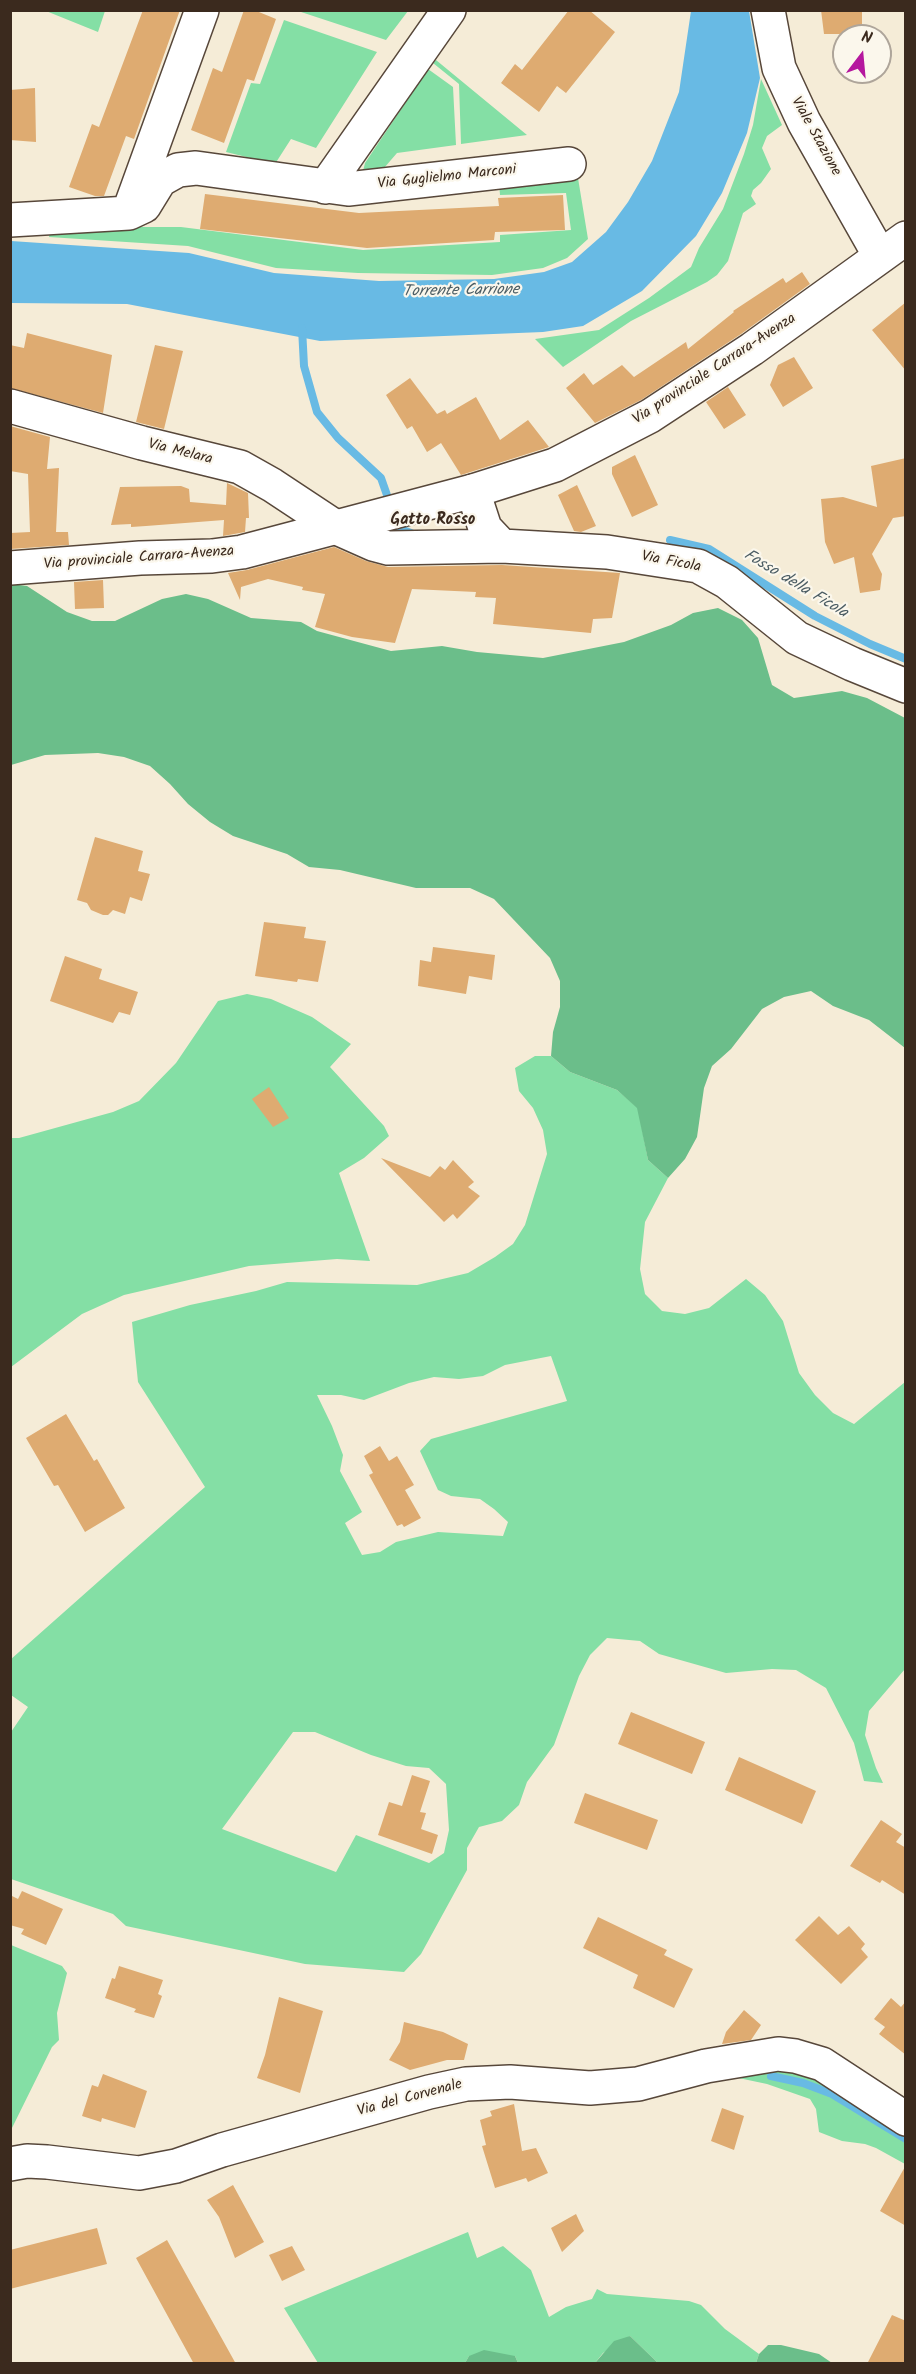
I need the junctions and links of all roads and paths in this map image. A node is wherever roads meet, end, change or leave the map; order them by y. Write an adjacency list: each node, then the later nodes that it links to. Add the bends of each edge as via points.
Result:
1 (202, 10): 6 (street)
2 (449, 10): 5 (street)
3 (768, 10): 8 (street, Viale Stazione, via 779,68 804,122 838,178)
4 (569, 164): 5 (street, Via Guglielmo Marconi, via 348,189)
5 (325, 187): 6 (street, Via Guglielmo Marconi, via 196,168 178,170 160,180 144,206)
6 (129, 213): 7 (street)
7 (10, 220)
8 (893, 247): 10 (street, Via provinciale Carrara-Avenza, via 752,349 650,416 555,465)
9 (10, 406): 11 (street, Via Melara, via 240,467)
10 (473, 491): 11 (street, Via provinciale Carrara-Avenza); 12 (street, via 485,528)
11 (338, 528): 12 (street, via 388,548); 13 (street, Via provinciale Carrara-Avenza, via 212,556)
12 (502, 546): 14 (street, Via Ficola, via 607,552 698,566 727,582 797,638)
13 (10, 568)
14 (906, 686)
15 (906, 2119): 16 (street, Via del Corvenale, via 822,2064 778,2054 706,2066 638,2085 590,2088 510,2082 466,2084 139,2173 47,2162)
16 (10, 2164)

